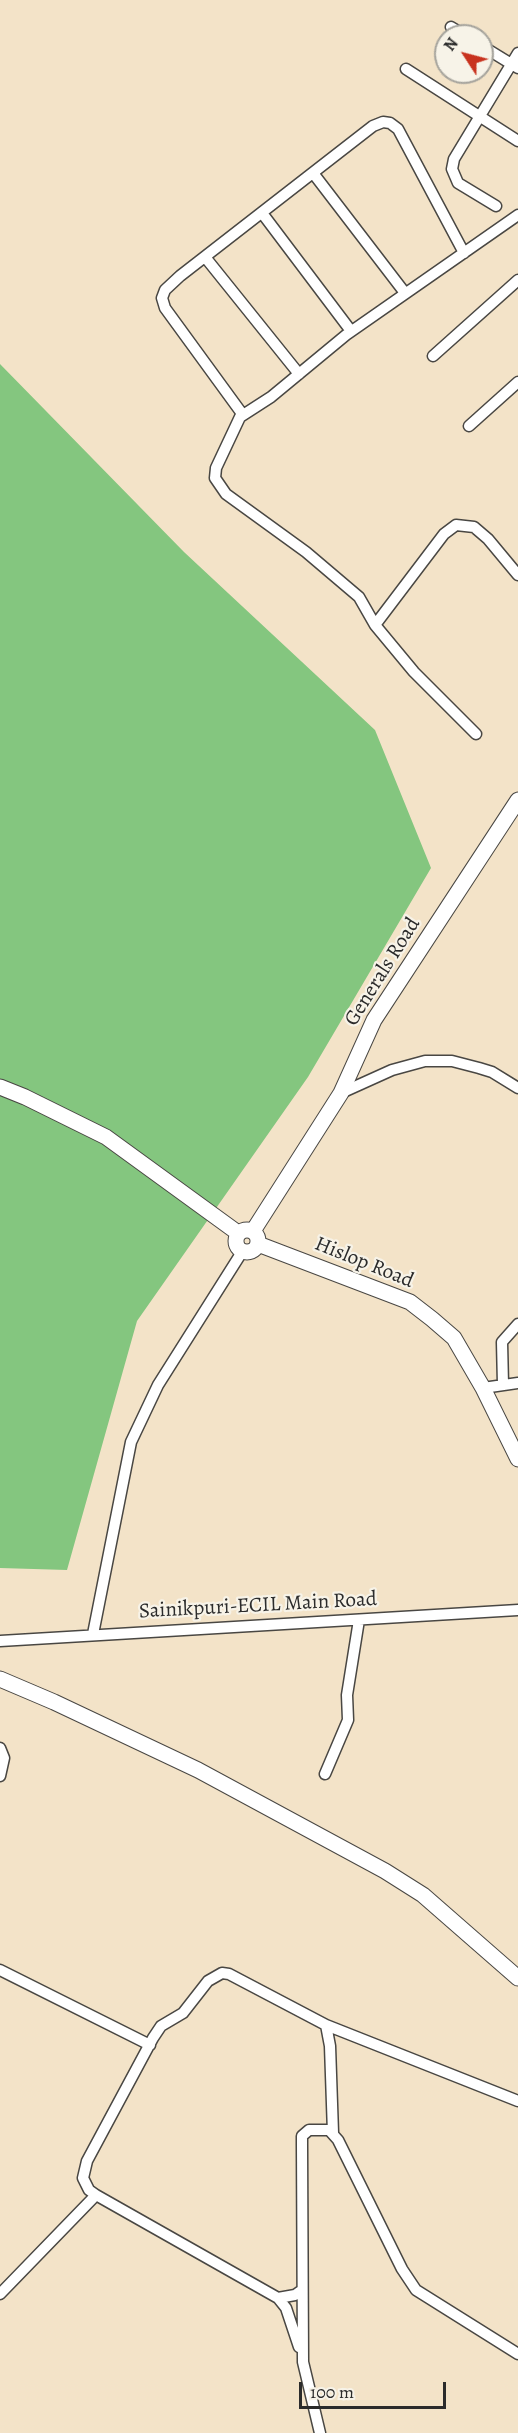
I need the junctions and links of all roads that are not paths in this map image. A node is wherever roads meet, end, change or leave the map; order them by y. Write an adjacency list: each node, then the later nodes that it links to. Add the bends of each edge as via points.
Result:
1 (494, 53): 3 (street)
2 (518, 53): 3 (street)
3 (515, 66): 5 (street)
4 (406, 69): 5 (street)
5 (480, 116): 6 (street); 8 (street, via 453,159 452,170 458,183)
6 (518, 141)
7 (313, 173): 9 (street); 11 (street, via 373,126 390,123 398,129); 14 (street)
8 (496, 206)
9 (262, 213): 12 (street); 15 (street)
10 (518, 215): 11 (street)
11 (464, 253): 14 (street)
12 (205, 257): 17 (street); 19 (street, via 165,290 162,298 165,308)
13 (518, 280): 16 (street)
14 (405, 293): 15 (street)
15 (351, 331): 17 (street)
16 (434, 356)
17 (298, 374): 19 (street)
18 (518, 382): 20 (street)
19 (243, 416): 22 (street, via 216,468 215,478 221,488 359,597)
20 (469, 426)
21 (518, 575): 22 (street, via 488,538 474,527 456,525 444,534)
22 (375, 625): 23 (street, via 414,672)
23 (476, 734)
24 (518, 800): 27 (street, Generals Road, via 374,1020)
25 (0, 1087): 28 (street, Hislop Road, via 106,1137)
26 (518, 1088): 27 (street, via 479,1068 452,1061 425,1061 392,1070)
27 (342, 1093): 28 (street, Generals Road)
28 (250, 1236): 29 (street, via 236,1243); 33 (street, Hislop Road, via 410,1302 454,1338)
29 (242, 1252): 37 (street, via 158,1385 131,1442)
30 (518, 1324): 32 (street, via 502,1342)
31 (518, 1383): 32 (street)
32 (503, 1385): 33 (street)
33 (483, 1388): 34 (street, Hislop Road)
34 (518, 1459)
35 (518, 1610): 36 (street, Sainikpuri-ECIL Main Road)
36 (359, 1620): 37 (street, Sainikpuri-ECIL Main Road); 41 (street, via 347,1695 348,1720)
37 (93, 1634): 38 (street, Sainikpuri-ECIL Main Road)
38 (0, 1641)
39 (0, 1679): 44 (street, via 198,1770 385,1871 423,1894)
40 (0, 1748): 42 (street, via 4,1758)
41 (325, 1774)
42 (0, 1776)
43 (0, 1970): 46 (street)
44 (518, 1978)
45 (326, 2025): 46 (street, via 222,1973 208,1981 183,2013 161,2026); 47 (street); 48 (street)
46 (150, 2044): 49 (street, via 87,2161 83,2178)
47 (518, 2101)
48 (333, 2133): 50 (street, via 315,2129 303,2136); 53 (street, via 416,2290)
49 (96, 2195): 51 (street); 52 (street)
50 (302, 2290): 52 (street); 54 (street)
51 (0, 2294)
52 (278, 2298): 54 (street, via 286,2308)
53 (518, 2354)
54 (303, 2362): 55 (street)
55 (320, 2433)

